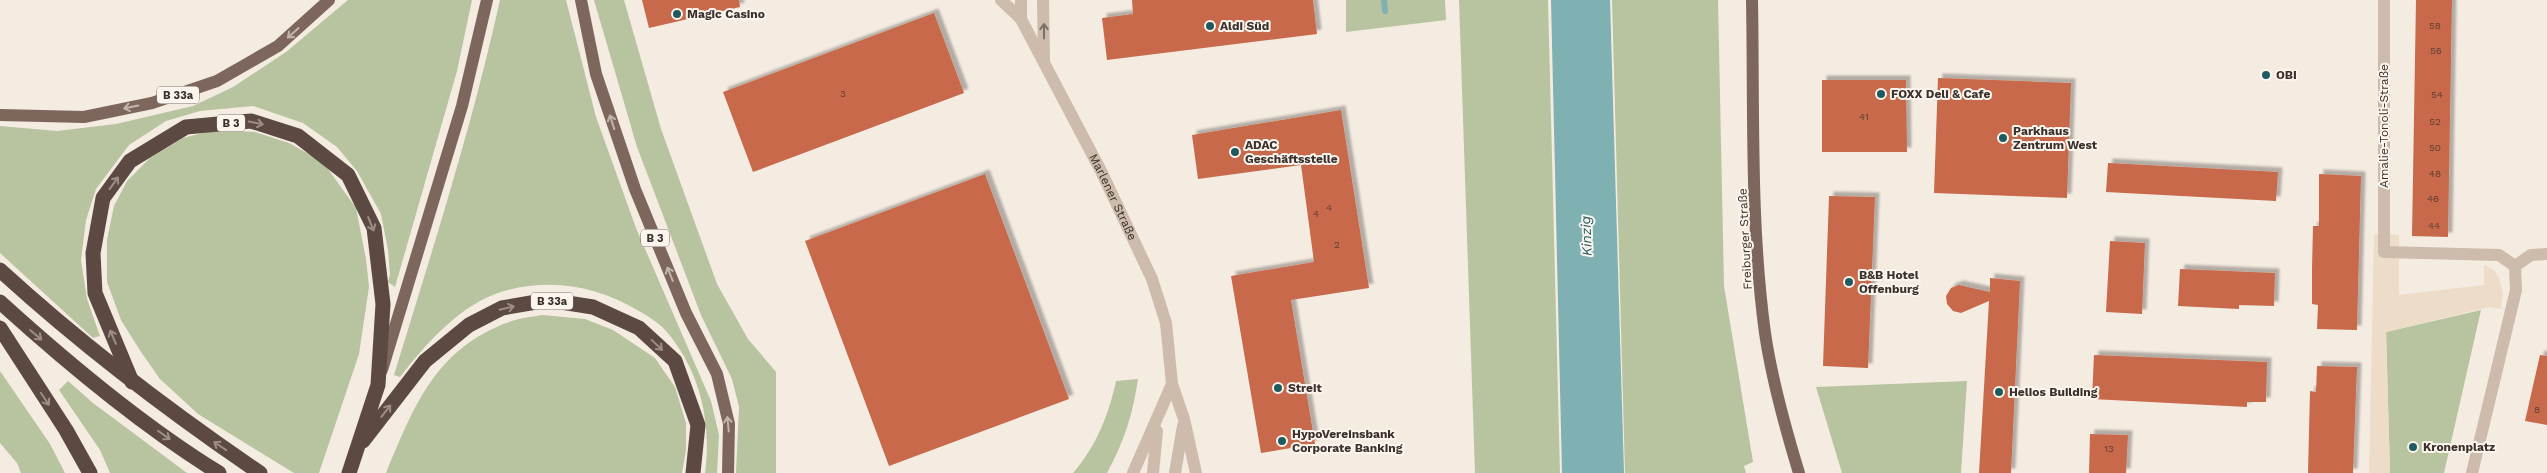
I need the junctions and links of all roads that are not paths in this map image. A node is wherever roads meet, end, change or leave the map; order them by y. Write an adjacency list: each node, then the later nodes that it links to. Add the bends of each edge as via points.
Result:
1 (329, 0): 11 (main road, B 33a, one-way to 11, via 278,46 217,81 152,103 84,117)
2 (487, 0): 19 (main road, B 3, via 462,106)
3 (582, 0): 28 (main road, B 3, one-way to 3, via 729,424 717,374 686,312 635,189 596,74)
4 (1001, 0): 9 (street, Marlener Straße)
5 (1022, 0): 9 (street)
6 (1043, 0): 10 (street, one-way to 6)
7 (1752, 0): 33 (main road, Freiburger Straße, via 1757,249 1764,315 1781,410)
8 (2384, 0): 13 (street, Amalie-Tonoli-Straße, via 2384,252 2499,255)
9 (1021, 19): 10 (street, Marlener Straße)
10 (1044, 63): 18 (street, Marlener Straße, via 1101,171 1152,279 1166,322)
11 (0, 115)
12 (2547, 254): 13 (street, via 2532,255)
13 (2515, 266): 34 (street, via 2516,290)
14 (0, 270): 17 (highway, via 55,320)
15 (0, 302): 24 (highway, one-way to 24, via 142,419)
16 (0, 328): 23 (highway, one-way to 23)
17 (132, 382): 19 (highway, B 3, one-way to 19, via 95,293 93,253 103,198 130,161 186,127 252,121 298,136 348,175 374,228 383,304); 25 (highway, one-way to 17)
18 (1172, 384): 20 (street, Marlener Straße); 21 (street, Marlener Straße)
19 (378, 385): 22 (highway, B 3)
20 (1158, 416): 29 (street, Marlener Straße); 30 (street, Marlener Straße)
21 (1184, 419): 31 (street, Marlener Straße); 32 (street, Marlener Straße)
22 (356, 450): 26 (highway, B 3); 27 (highway, B 33a, one-way to 27, via 425,360 469,325 502,308 548,300 593,308 639,328 674,361 698,425)
23 (90, 473)
24 (218, 473)
25 (260, 473)
26 (348, 473)
27 (692, 473)
28 (728, 473)
29 (1133, 473)
30 (1153, 473)
31 (1175, 473)
32 (1196, 473)
33 (1799, 473)
34 (2472, 473)

